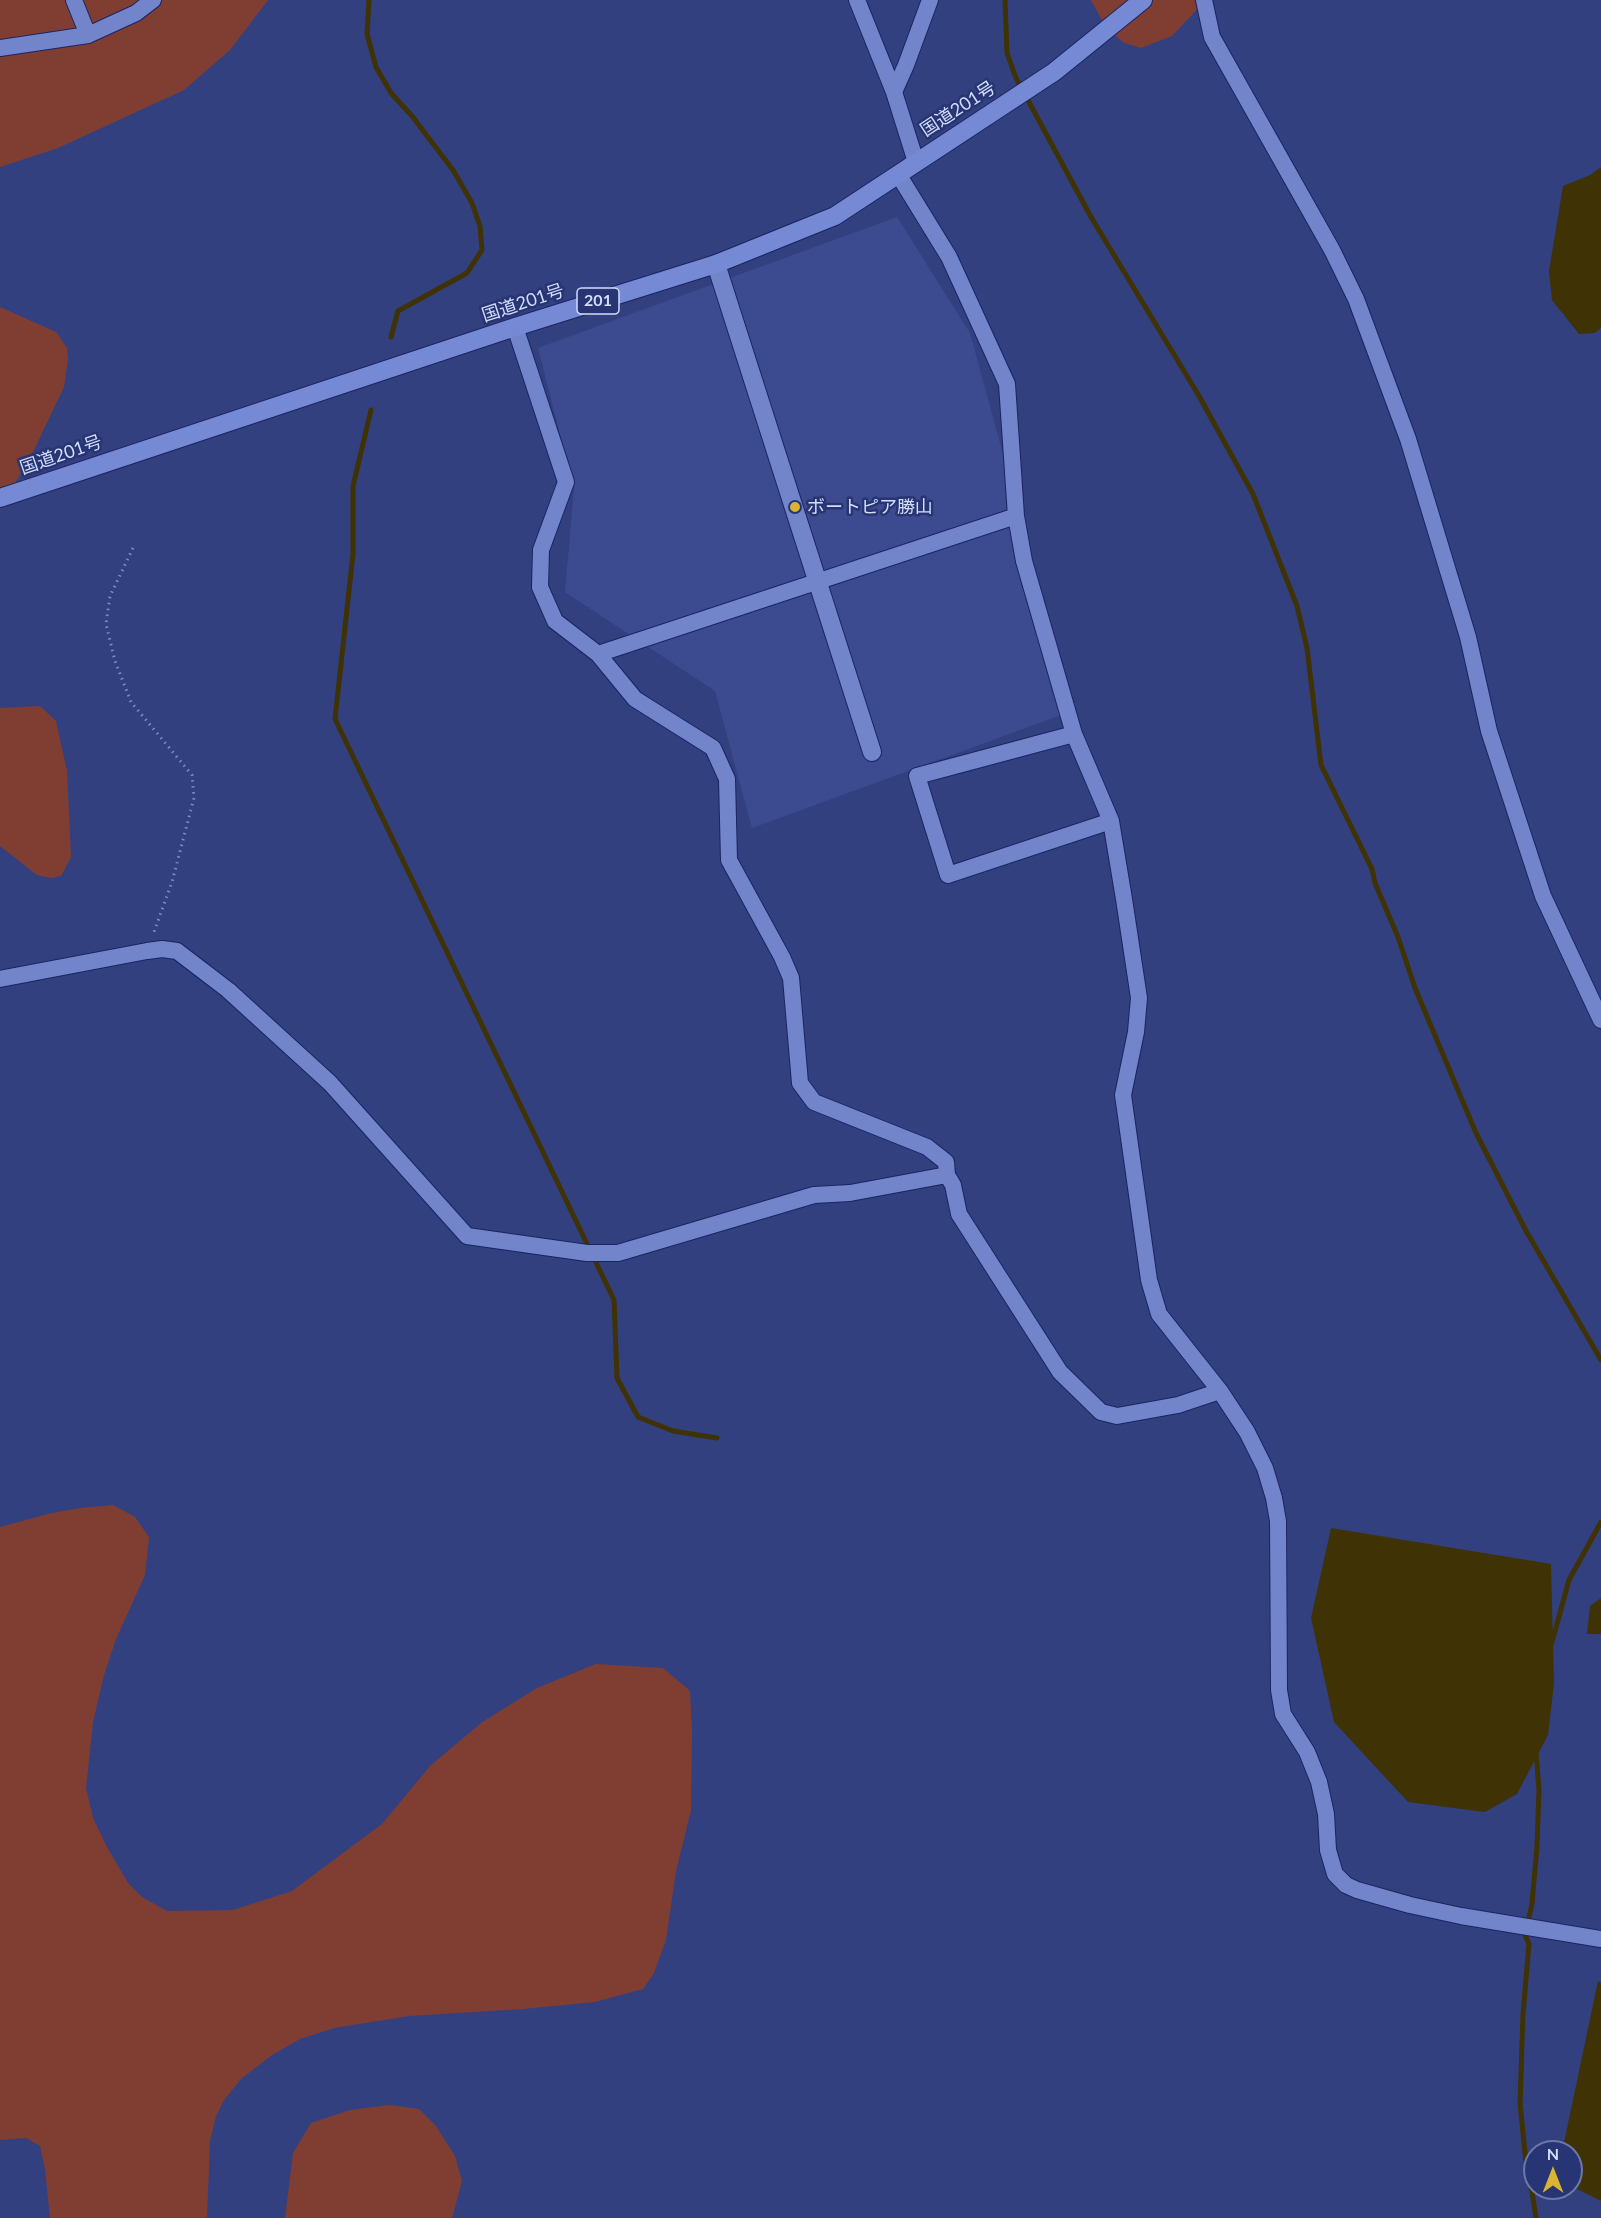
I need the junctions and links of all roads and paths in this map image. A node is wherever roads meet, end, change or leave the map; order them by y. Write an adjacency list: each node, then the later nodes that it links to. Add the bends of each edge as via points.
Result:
1 (74, 0): 8 (street)
2 (153, 0): 7 (street)
3 (857, 0): 10 (street)
4 (930, 0): 10 (street)
5 (1143, 0): 11 (highway, 国道201号 / 201, via 1054,72)
6 (1204, 0): 25 (street, via 1212,37 1356,299 1408,439 1468,637 1489,731 1543,896)
7 (134, 7): 8 (street)
8 (88, 35): 9 (street)
9 (0, 48)
10 (894, 92): 11 (street)
11 (916, 162): 12 (highway, 国道201号 / 201)
12 (898, 174): 13 (highway, 国道201号 / 201, via 835,216); 16 (street, via 949,257 1007,384)
13 (716, 264): 14 (highway, 国道201号 / 201); 18 (street)
14 (515, 327): 15 (highway, 国道201号 / 201); 19 (street, via 566,482 541,550 540,587 555,621)
15 (0, 498)
16 (1016, 516): 18 (street); 20 (street, via 1024,561)
17 (133, 548): 23 (path, via 110,596 106,624 115,661 131,702 192,775 194,798 172,882)
18 (818, 583): 19 (street); 21 (street)
19 (598, 654): 26 (street, via 635,699 713,748 727,779 729,860 791,978 800,1083 814,1102 927,1147 946,1162)
20 (1074, 734): 22 (street); 22 (street, via 917,776 948,875)
21 (872, 752)
22 (1110, 821): 27 (street, via 1140,998 1124,1095 1149,1280 1159,1314)
23 (147, 951): 24 (street); 26 (street, via 177,951 228,990 330,1083 466,1236 587,1253 618,1253 814,1195 850,1193)
24 (0, 979)
25 (1601, 1020)
26 (947, 1175): 27 (street, via 959,1214 1059,1372 1101,1412 1117,1416 1178,1405)
27 (1220, 1391): 28 (street, via 1252,1441 1274,1498 1278,1521 1279,1690 1283,1714 1307,1752 1319,1782 1335,1874 1357,1890 1410,1905)
28 (1601, 1939)

